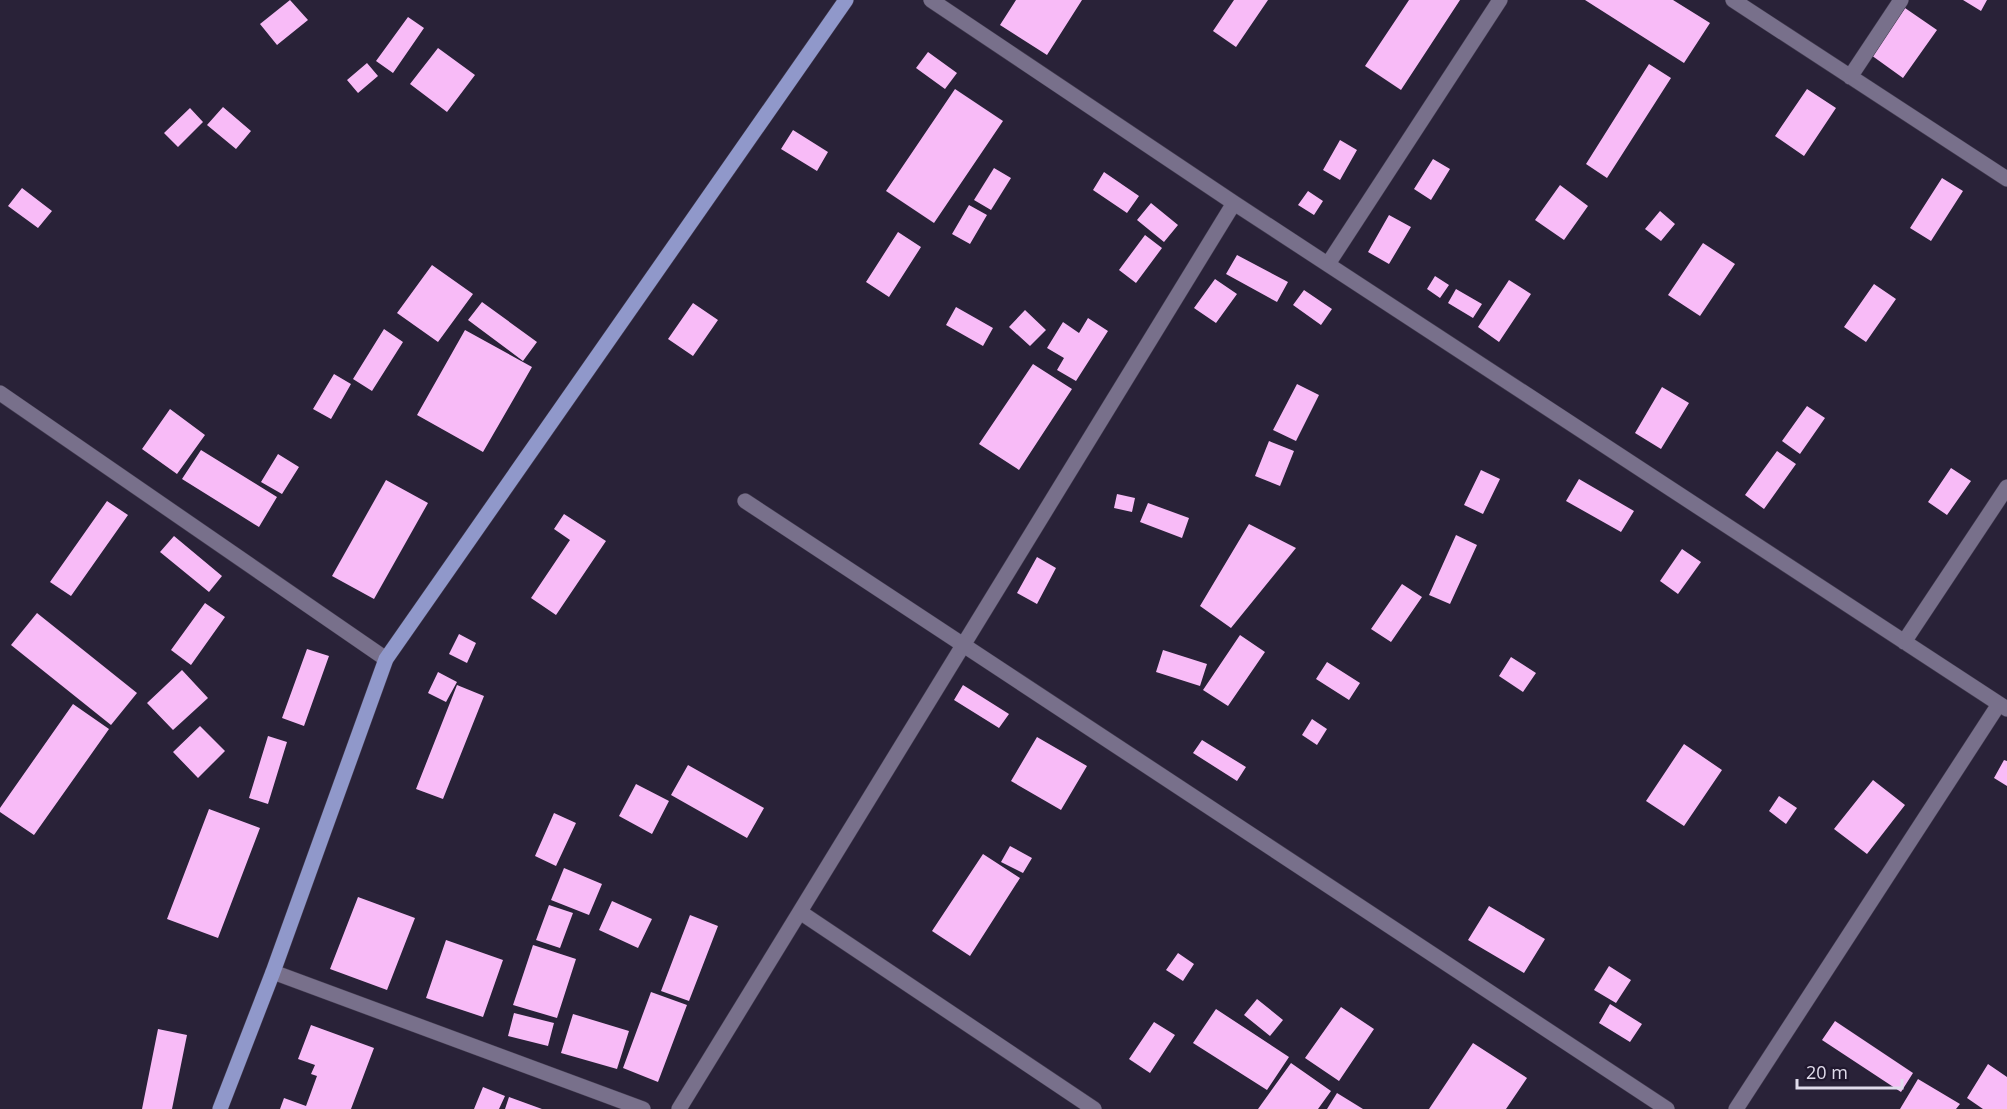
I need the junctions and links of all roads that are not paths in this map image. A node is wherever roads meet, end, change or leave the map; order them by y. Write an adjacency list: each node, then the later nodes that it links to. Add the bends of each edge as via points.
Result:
1 (846, 0): 15 (main road)
2 (931, 0): 8 (street)
3 (1500, 0): 9 (street)
4 (1733, 0): 6 (street)
5 (1901, 0): 6 (street)
6 (1850, 77): 7 (street)
7 (2007, 179)
8 (1234, 203): 9 (street); 14 (street)
9 (1328, 264): 13 (street)
10 (0, 393): 15 (street)
11 (2007, 487): 13 (street)
12 (745, 501): 14 (street)
13 (1904, 642): 16 (street)
14 (963, 645): 17 (street); 23 (street)
15 (386, 659): 18 (main road)
16 (2003, 707): 24 (street)
17 (800, 912): 19 (street); 22 (street)
18 (273, 972): 20 (main road); 21 (street)
19 (1088, 1107)
20 (220, 1109)
21 (643, 1109)
22 (679, 1109)
23 (1667, 1109)
24 (1736, 1109)

